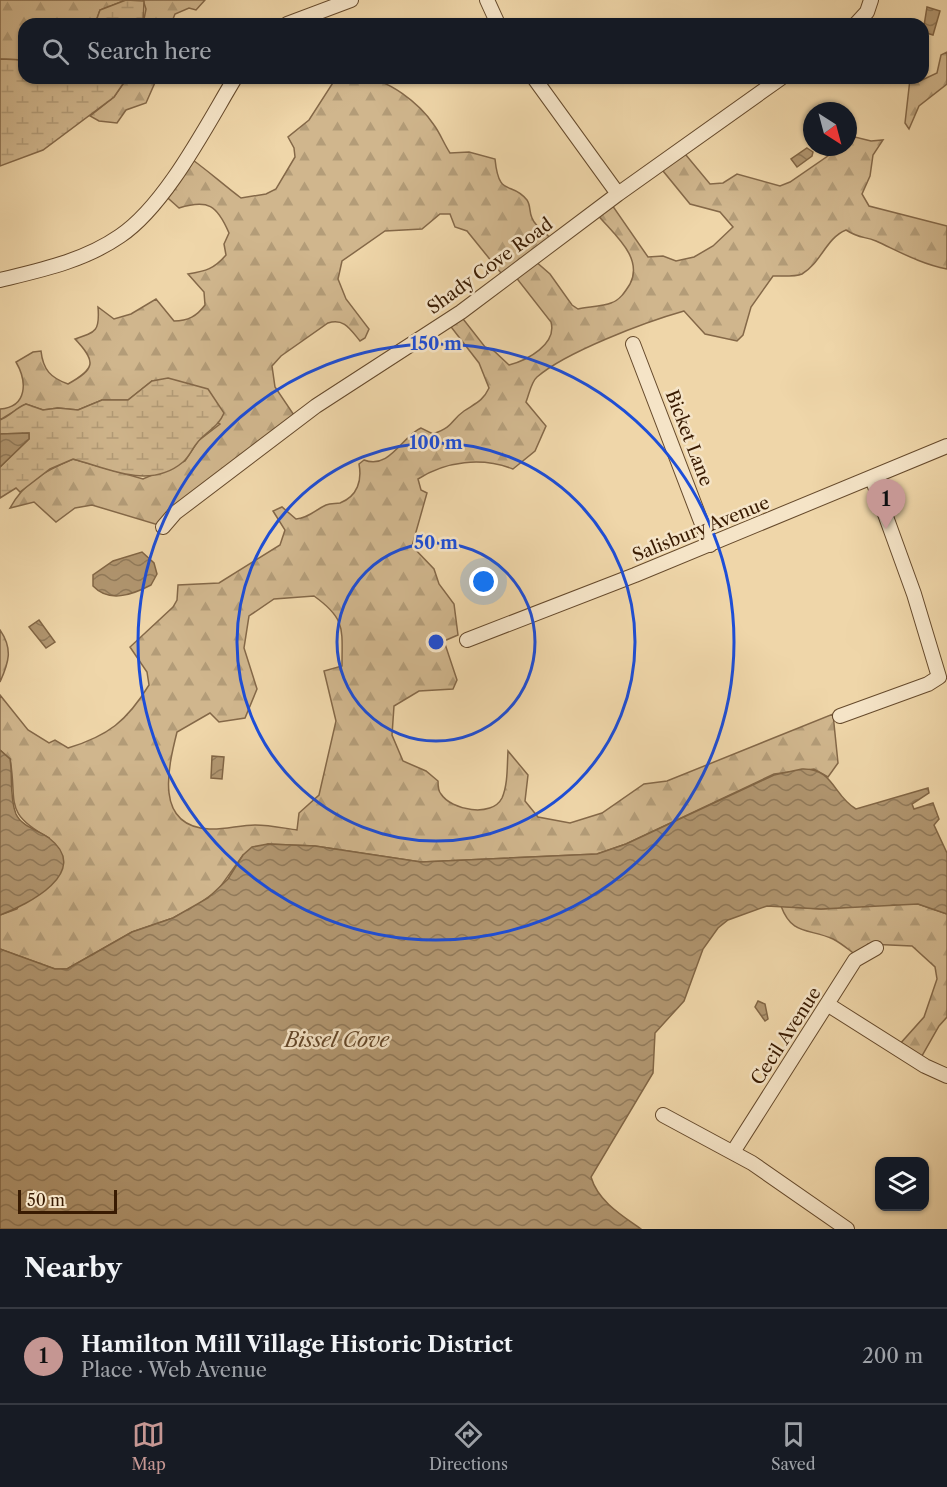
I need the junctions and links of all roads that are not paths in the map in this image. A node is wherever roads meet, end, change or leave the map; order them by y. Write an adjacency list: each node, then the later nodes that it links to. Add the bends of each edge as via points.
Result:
1 (351, 0): 4 (street)
2 (487, 0): 5 (street)
3 (871, 0): 6 (street)
4 (303, 18)
5 (495, 18)
6 (862, 18)
7 (231, 84): 11 (street, via 155,202 121,236 85,256)
8 (538, 84): 10 (street)
9 (773, 84): 10 (street, Shady Cove Road)
10 (618, 194): 15 (street, Shady Cove Road, via 461,312 316,406 175,513)
11 (0, 280)
12 (633, 344): 16 (street, Bicket Lane)
13 (947, 446): 14 (street, Salisbury Avenue)
14 (872, 478): 16 (street, Salisbury Avenue); 18 (street, via 939,677)
15 (163, 527)
16 (710, 545): 17 (street, Salisbury Avenue)
17 (467, 640)
18 (840, 716)
19 (876, 948): 20 (street, Cecil Avenue, via 855,960)
20 (827, 1004): 21 (street); 23 (street, Cecil Avenue)
21 (947, 1076)
22 (663, 1115): 23 (street)
23 (733, 1152): 24 (street)
24 (847, 1229)

